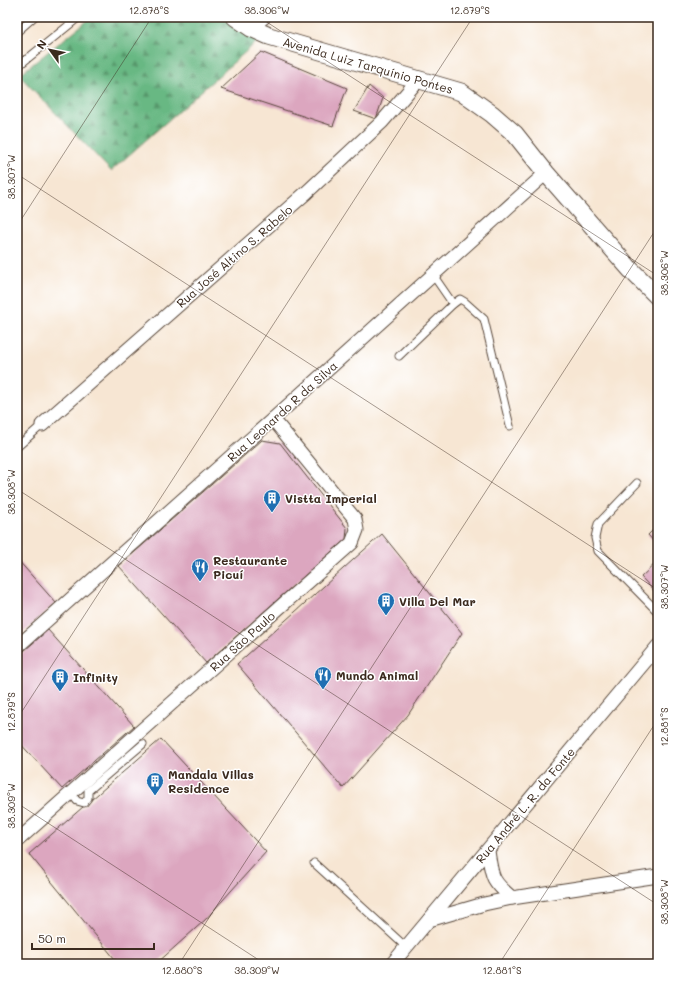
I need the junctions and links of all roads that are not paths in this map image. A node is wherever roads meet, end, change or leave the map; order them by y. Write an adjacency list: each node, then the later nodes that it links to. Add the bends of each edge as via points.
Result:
1 (34, 17): 6 (lane)
2 (79, 17): 7 (lane)
3 (235, 17): 5 (street, Avenida Luiz Tarquínio Pontes)
4 (264, 17): 5 (street)
5 (251, 28): 8 (street, Avenida Luiz Tarquínio Pontes, via 269,36)
6 (17, 32)
7 (17, 67)
8 (419, 79): 9 (street, Avenida Luiz Tarquínio Pontes, via 461,92 492,114 515,134); 15 (street, Rua José Altino S. Rabelo, via 382,122 313,186)
9 (546, 172): 10 (street, Rua Leonardo R da Silva); 11 (street, Avenida Luiz Tarquínio Pontes, via 630,269)
10 (433, 275): 12 (lane); 14 (street, Rua Leonardo R da Silva)
11 (658, 297)
12 (453, 304): 13 (lane); 16 (lane, via 460,299 484,319)
13 (398, 356)
14 (273, 419): 21 (street, Rua Leonardo R da Silva); 23 (street, Rua São Paulo, via 355,519 357,530 352,543)
15 (42, 425): 17 (lane)
16 (510, 426)
17 (17, 447)
18 (637, 483): 19 (lane, via 598,524 595,538 598,552)
19 (658, 612)
20 (658, 646): 25 (street, Rua André L. R. da Fonte)
21 (17, 647)
22 (144, 744): 23 (lane, via 88,791 88,798 84,803 77,801)
23 (71, 794): 24 (street, Rua São Paulo)
24 (17, 841)
25 (488, 851): 28 (street, via 493,879); 29 (street, Rua André L. R. da Fonte)
26 (314, 863): 30 (lane)
27 (658, 876): 28 (street)
28 (512, 898): 29 (street)
29 (429, 920): 30 (street, Rua André L. R. da Fonte)
30 (406, 947): 31 (street, Rua André L. R. da Fonte)
31 (392, 964)

